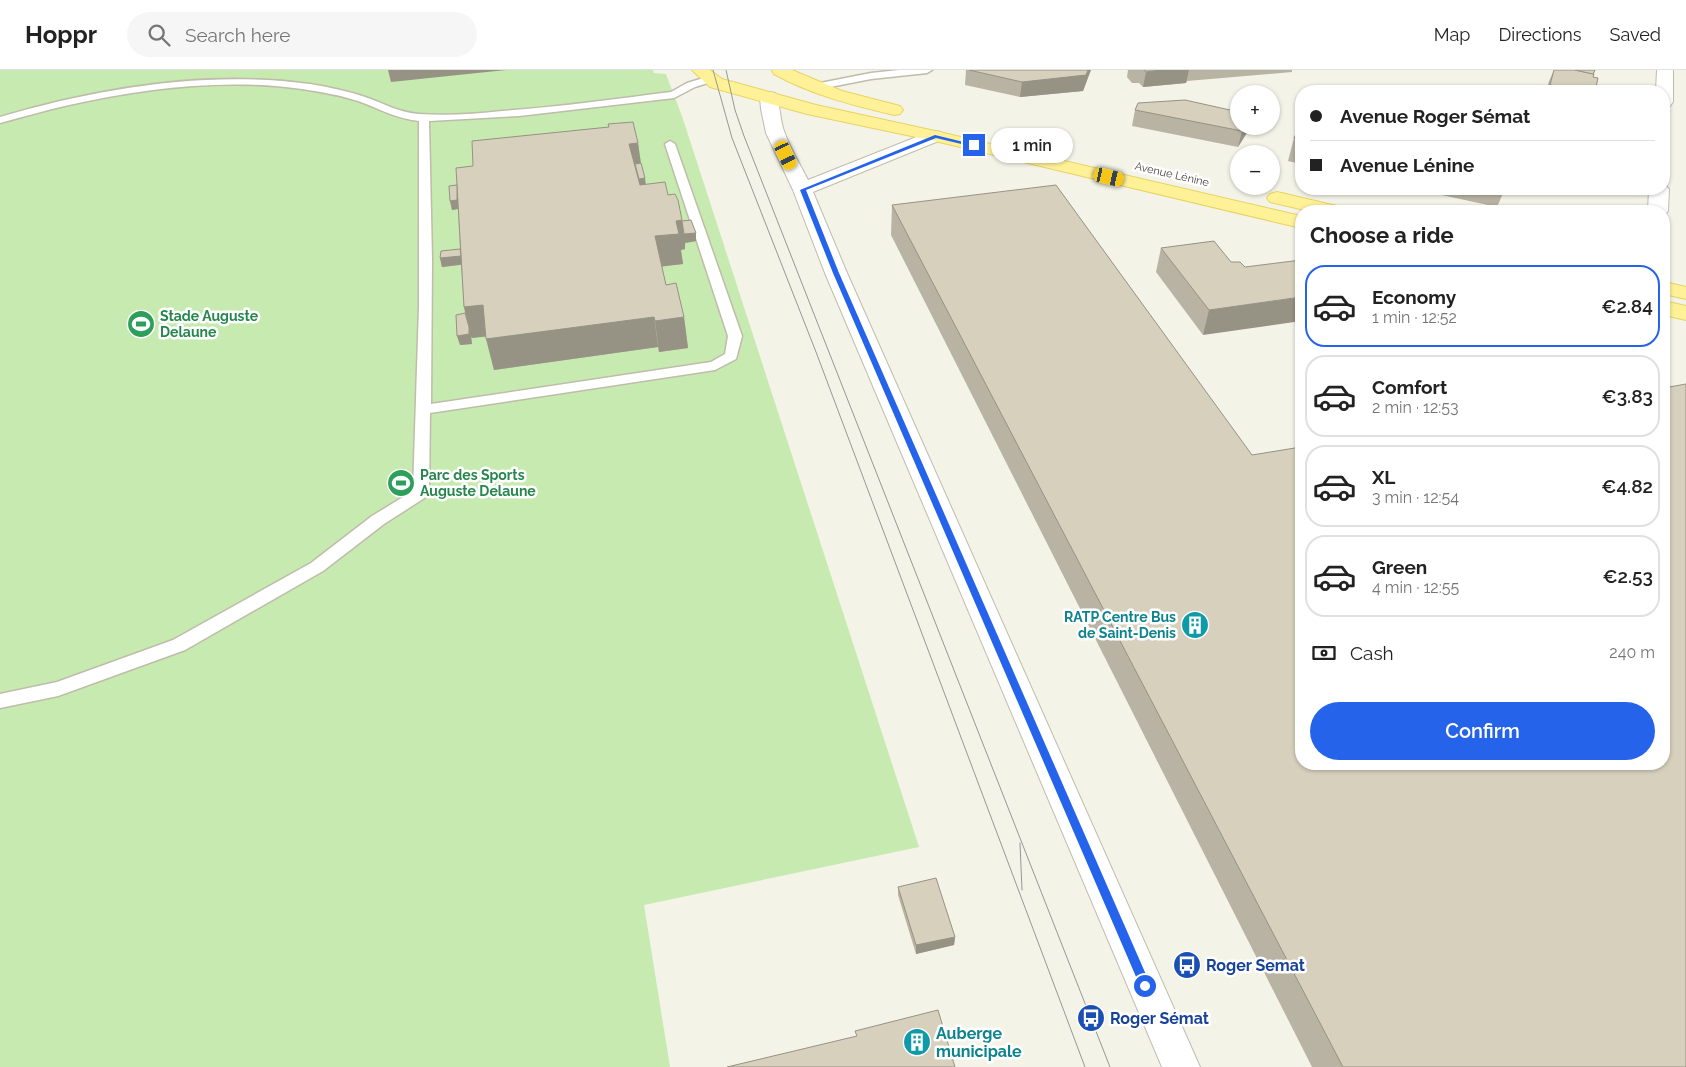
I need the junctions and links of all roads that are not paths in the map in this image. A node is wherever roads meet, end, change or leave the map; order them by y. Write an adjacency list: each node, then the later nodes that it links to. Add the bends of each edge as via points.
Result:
1 (288, 70): 7 (lane)
2 (770, 70): 11 (main road)
3 (780, 70): 9 (main road, Avenue Lénine)
4 (927, 70): 9 (lane)
5 (1665, 70): 8 (street)
6 (705, 75): 10 (main road); 12 (lane, via 674,95 500,114)
7 (279, 85): 12 (lane, via 361,98 395,114); 13 (lane, via 198,84 151,88 58,104)
8 (1665, 85)
9 (815, 87): 16 (main road, Avenue Lénine, via 887,108)
10 (738, 90): 11 (street)
11 (768, 105): 14 (main road, Avenue Lénine, via 831,114); 17 (street)
12 (424, 118): 25 (lane)
13 (0, 120)
14 (935, 136): 17 (street); 20 (main road, Avenue Lénine)
15 (670, 144): 25 (lane, via 735,336 730,356 715,366)
16 (1220, 185)
17 (803, 190): 27 (street)
18 (1262, 195): 19 (main road)
19 (1307, 205)
20 (1295, 221)
21 (1670, 289): 22 (main road)
22 (1686, 293)
23 (1670, 309): 24 (main road)
24 (1686, 313)
25 (424, 409): 26 (lane, via 421,493 378,520 317,567 179,646 58,689)
26 (0, 701)
27 (1181, 1067)

